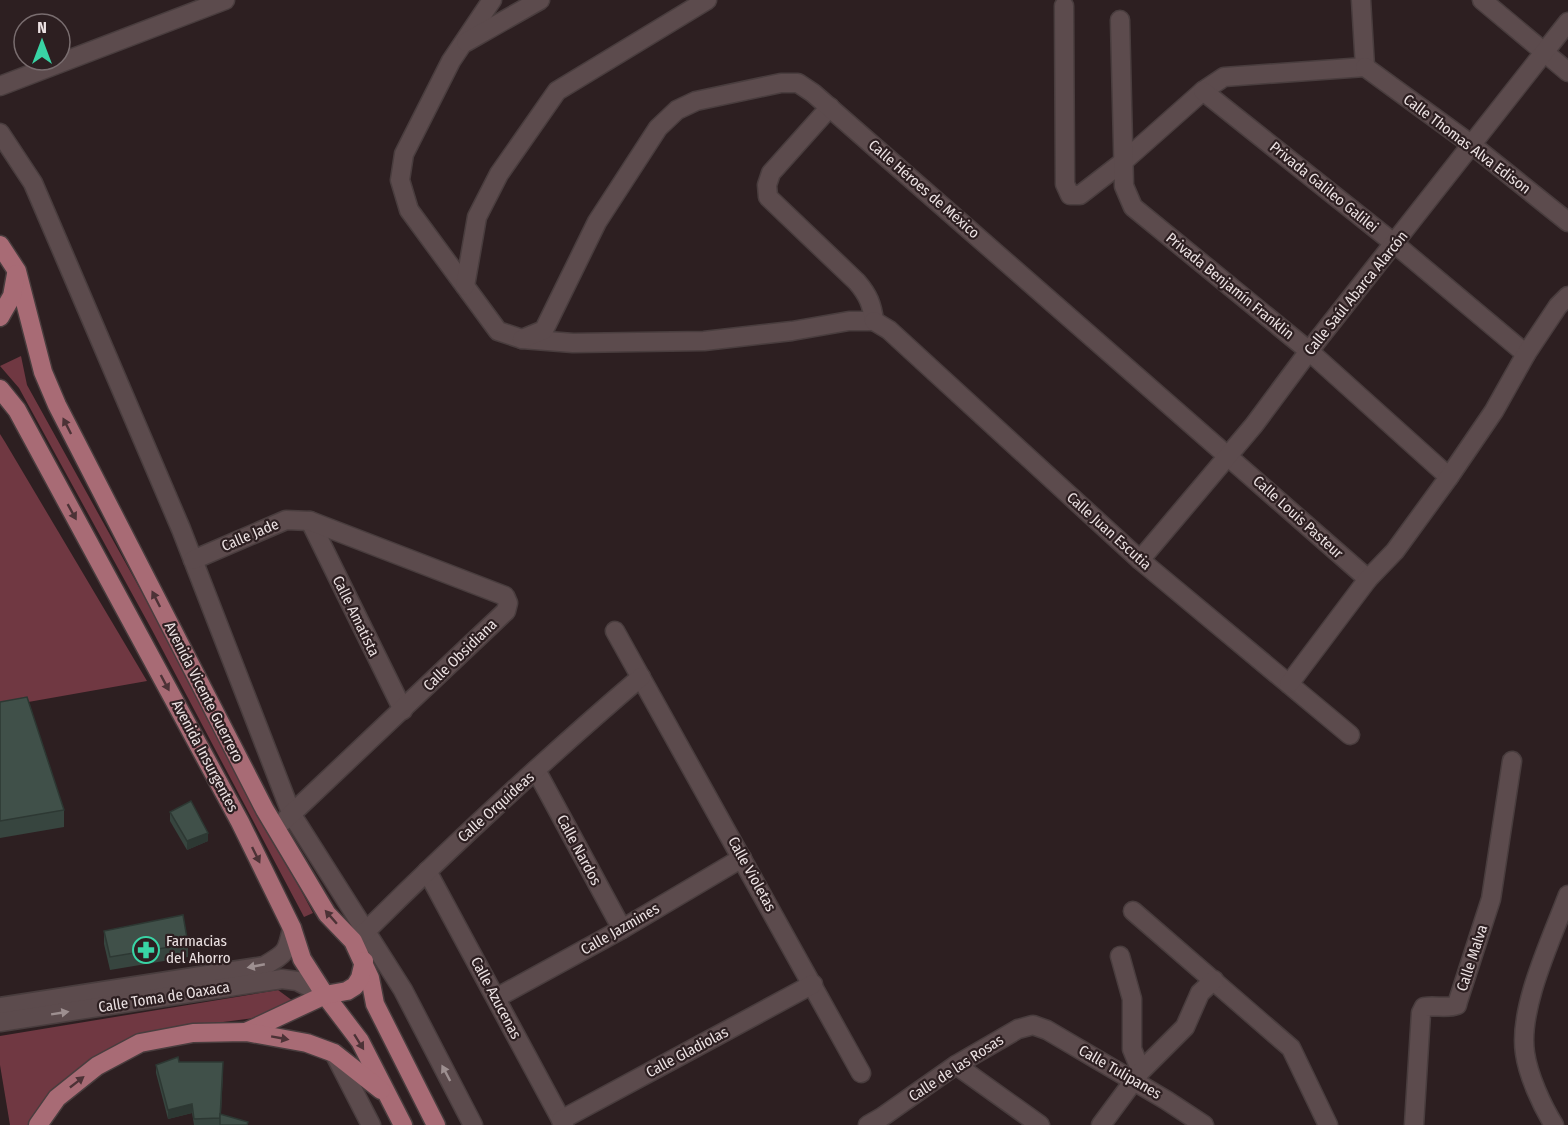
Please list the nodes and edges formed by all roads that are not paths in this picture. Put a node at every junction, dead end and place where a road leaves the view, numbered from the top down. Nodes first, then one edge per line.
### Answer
1 (225, 0) edge
2 (492, 0) edge
3 (540, 0) edge
4 (707, 0) edge
5 (1361, 0) edge
6 (1482, 0) edge
7 (1064, 6) dead end
8 (1120, 20) dead end
9 (1568, 22) edge
10 (463, 44) junction
11 (1544, 52) junction
12 (1365, 67) junction
13 (1568, 72) edge
14 (0, 86) edge
15 (1203, 91) junction
16 (830, 107) junction
17 (0, 133) edge
18 (1472, 146) junction
19 (1124, 161) junction
20 (1568, 222) edge
21 (1395, 244) junction
22 (0, 245) edge
23 (17, 271) junction
24 (465, 286) junction
25 (1568, 296) edge
26 (0, 317) edge
27 (874, 321) junction
28 (522, 339) junction
29 (1309, 351) junction
30 (1526, 354) junction
31 (0, 389) edge
32 (1228, 455) junction
33 (1449, 477) junction
34 (310, 521) junction
35 (193, 560) junction
36 (1140, 560) junction
37 (1368, 579) junction
38 (615, 631) dead end
39 (641, 676) junction
40 (1289, 684) junction
41 (403, 710) junction
42 (1350, 735) dead end
43 (1512, 761) dead end
44 (536, 770) junction
45 (292, 815) junction
46 (275, 828) junction
47 (742, 858) junction
48 (426, 871) junction
49 (1568, 895) edge
50 (1133, 911) dead end
51 (292, 928) junction
52 (621, 929) junction
53 (359, 937) junction
54 (1120, 956) dead end
55 (364, 962) junction
56 (1214, 980) junction
57 (813, 984) junction
58 (325, 994) junction
59 (496, 998) junction
60 (1, 1017) edge
61 (1033, 1025) joint
62 (246, 1032) junction
63 (334, 1053) junction
64 (956, 1065) junction
65 (861, 1073) dead end
66 (1137, 1076) junction
67 (386, 1093) junction
68 (563, 1122) edge
69 (879, 1122) edge
70 (38, 1125) edge
71 (371, 1125) edge
72 (403, 1125) edge
73 (436, 1125) edge
74 (473, 1125) edge
75 (1040, 1125) edge
76 (1101, 1125) edge
77 (1204, 1125) edge
78 (1328, 1125) edge
79 (1414, 1125) edge
80 (1554, 1125) edge

1 - 14 street
2 - 10 street
3 - 10 street
4 - 24 street
5 - 12 street
6 - 11 street
7 - 19 street
8 - 19 street
9 - 11 street, Calle Saúl Abarca Alarcón
10 - 24 street
11 - 13 street
11 - 18 street, Calle Saúl Abarca Alarcón
12 - 15 street
12 - 18 street, Calle Thomas Alva Edison
15 - 19 street
15 - 21 street, Privada Galileo Galilei
16 - 27 street
16 - 28 street, Calle Héroes de México
16 - 32 street, Calle Héroes de México
17 - 35 street
18 - 20 street, Calle Thomas Alva Edison
18 - 21 street, Calle Saúl Abarca Alarcón
19 - 29 street, Privada Benjamín Franklin
21 - 29 street, Calle Saúl Abarca Alarcón
21 - 30 street, Privada Galileo Galilei
22 - 23 main road, Avenida Vicente Guerrero
23 - 26 main road
46 -> 23 main road, Avenida Vicente Guerrero
24 - 28 street
25 - 30 street
27 - 28 street
27 - 36 street, Calle Juan Escutia
29 - 32 street, Calle Saúl Abarca Alarcón
29 - 33 street, Privada Benjamín Franklin
30 - 33 street
31 -> 51 main road, Avenida Insurgentes
32 - 36 street, Calle Saúl Abarca Alarcón
32 - 37 street, Calle Louis Pasteur
33 - 37 street
34 - 35 street, Calle Jade
34 - 41 street, Calle Amatista
34 - 41 street, Calle Obsidiana
35 - 45 street
36 - 40 street, Calle Juan Escutia
37 - 40 street
38 - 39 street, Calle Violetas
39 - 44 street, Calle Orquídeas
39 - 47 street, Calle Violetas
40 - 42 street, Calle Juan Escutia
41 - 45 street, Calle Obsidiana
43 - 79 street, Calle Malva
44 - 48 street, Calle Orquídeas
44 - 52 street, Calle Nardos
45 - 46 street, Calle Obsidiana
45 - 53 street
53 -> 46 main road, Avenida Vicente Guerrero
47 - 52 street, Calle Jazmines
47 - 57 street, Calle Violetas
48 - 53 street, Calle Orquídeas
48 - 59 street, Calle Azucenas
49 - 80 street
50 - 56 street
51 - 58 main road, Avenida Insurgentes
51 -> 60 street, Calle Toma de Oaxaca
52 - 59 street, Calle Jazmines
53 - 55 main road, Avenida Vicente Guerrero
74 -> 53 street
54 - 66 street
55 - 58 main road
55 - 73 main road, Avenida Vicente Guerrero
56 - 66 street
56 - 78 street
57 - 65 street, Calle Violetas
57 - 68 street, Calle Gladiolas
60 -> 58 street, Calle Toma de Oaxaca
58 - 62 main road
58 -> 67 main road, Avenida Insurgentes
59 - 68 street, Calle Azucenas
61 - 64 street, Calle de las Rosas
61 - 66 street, Calle Tulipanes
62 -> 63 main road
70 -> 62 main road
63 - 67 main road
63 - 71 street
64 - 69 street, Calle de las Rosas
64 - 75 street
66 - 76 street
66 - 77 street, Calle Tulipanes
67 - 72 main road, Avenida Insurgentes

